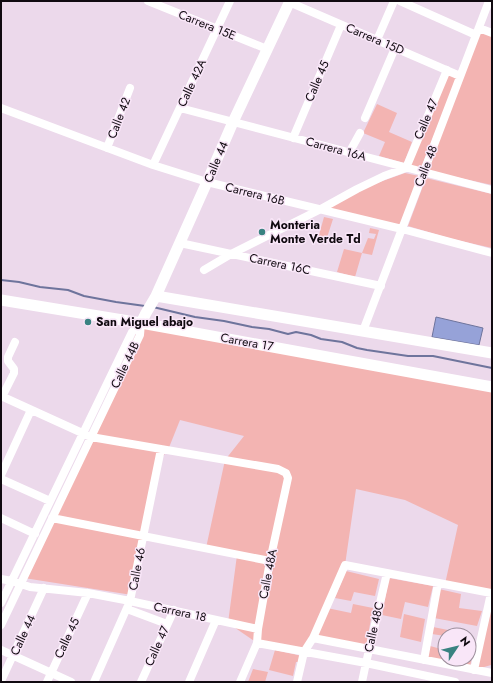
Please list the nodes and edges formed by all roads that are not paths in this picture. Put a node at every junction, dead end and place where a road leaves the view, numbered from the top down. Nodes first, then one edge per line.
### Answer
1 (148, 1) edge
2 (171, 1) edge
3 (230, 1) edge
4 (394, 1) edge
5 (400, 1) edge
6 (489, 1) edge
7 (289, 2) edge
8 (167, 9) junction
9 (341, 25) junction
10 (217, 29) junction
11 (478, 32) junction
12 (492, 33) edge
13 (377, 40) junction
14 (395, 48) junction
15 (267, 50) junction
16 (447, 70) junction
17 (460, 76) junction
18 (130, 88) dead end
19 (1, 108) edge
20 (180, 108) junction
21 (365, 118) dead end
22 (233, 122) junction
23 (360, 132) dead end
24 (293, 138) junction
25 (107, 148) junction
26 (349, 153) junction
27 (153, 165) junction
28 (406, 168) junction
29 (424, 173) junction
30 (207, 182) junction
31 (492, 190) edge
32 (319, 210) junction
33 (402, 229) junction
34 (180, 243) junction
35 (252, 244) junction
36 (492, 253) edge
37 (231, 254) junction
38 (249, 258) junction
39 (204, 270) dead end
40 (381, 286) junction
41 (155, 297) junction
42 (1, 300) edge
43 (144, 318) junction
44 (363, 331) junction
45 (15, 342) dead end
46 (129, 347) junction
47 (492, 353) edge
48 (492, 387) edge
49 (2, 396) edge
50 (31, 410) junction
51 (83, 433) junction
52 (91, 437) junction
53 (161, 449) junction
54 (1, 475) edge
55 (1, 479) edge
56 (50, 501) junction
57 (1, 518) edge
58 (52, 518) junction
59 (35, 534) junction
60 (143, 536) junction
61 (270, 561) junction
62 (387, 573) junction
63 (1, 579) edge
64 (12, 581) junction
65 (21, 583) junction
66 (438, 583) junction
67 (30, 587) junction
68 (44, 588) junction
69 (4, 592) edge
70 (88, 593) junction
71 (16, 594) junction
72 (1, 603) edge
73 (129, 605) junction
74 (174, 610) junction
75 (216, 620) junction
76 (167, 624) junction
77 (1, 625) edge
78 (258, 629) junction
79 (313, 638) junction
80 (257, 643) junction
81 (369, 649) junction
82 (1, 650) edge
83 (304, 652) junction
84 (13, 655) junction
85 (424, 660) junction
86 (366, 663) junction
87 (474, 670) junction
88 (51, 672) junction
89 (492, 673) edge
90 (420, 678) edge
91 (1, 681) edge
92 (47, 682) edge
93 (72, 682) edge
94 (94, 682) edge
95 (141, 682) edge
96 (189, 682) edge
97 (240, 682) edge
98 (297, 682) edge
99 (362, 682) edge
100 (455, 682) edge

1 - 8 street, Carrera 15E
2 - 8 street
3 - 10 street, Calle 42A
4 - 13 street
5 - 11 street
6 - 11 street, Calle 48
7 - 9 street, Carrera 15D
7 - 15 street, Calle 44
8 - 10 street, Carrera 15E
9 - 13 street, Carrera 15D
9 - 24 street, Calle 45
10 - 15 street, Carrera 15E
10 - 20 street, Calle 42A
11 - 12 street
11 - 17 street, Calle 48
13 - 14 street, Carrera 15D
14 - 16 street, Carrera 15D
14 - 21 street
15 - 22 street, Calle 44
16 - 17 street, Carrera 15D
16 - 28 street, Calle 47
17 - 29 street, Calle 48
18 - 25 street, Calle 42
19 - 25 street, Carrera 16B
20 - 22 street, Carrera 16A
20 - 27 street, Calle 42A
22 - 24 street, Carrera 16A
22 - 30 street, Calle 44
23 - 26 street
24 - 26 street, Carrera 16A
25 - 27 street, Carrera 16B
26 - 28 street, Carrera 16A
27 - 30 street, Carrera 16B
28 - 29 street, Carrera 16A
28 - 32 street
29 - 31 street, Carrera 16A
29 - 33 street, Calle 48
30 - 32 street, Carrera 16B
30 - 34 street, Calle 44
32 - 33 street, Carrera 16B
32 - 35 street
33 - 36 street, Carrera 16B
33 - 40 street, Calle 48
34 - 37 street, Carrera 16C
34 - 41 street, Calle 44
35 - 37 street
35 - 38 street
37 - 38 street, Carrera 16C
37 - 39 street
38 - 40 street, Carrera 16C
40 - 44 street, Calle 48
41 - 43 street, Calle 44
41 - 44 street
42 - 43 street, Carrera 17
43 - 46 street, Calle 44B
43 - 48 street, Carrera 17
44 - 47 street
45 - 49 street
46 - 51 street, Calle 44B
46 - 52 street, Calle 44B
49 - 50 street
50 - 51 street
50 - 54 street
51 - 52 street
51 - 56 street, Calle 44B
52 - 53 street
52 - 58 street, Calle 44B
53 - 60 street, Calle 46
53 - 61 street, Calle 48A
55 - 56 street
56 - 59 street, Calle 44B
57 - 59 street
58 - 60 street
58 - 65 street, Calle 44B
59 - 64 street, Calle 44B
60 - 61 street
60 - 73 street, Calle 46
61 - 78 street, Calle 48A
62 - 66 street
62 - 79 street
62 - 81 street, Calle 48C
63 - 64 street, Carrera 18
64 - 65 street, Carrera 18
64 - 69 street, Calle 44B
65 - 67 street, Carrera 18
65 - 71 street, Calle 44B
66 - 85 street
66 - 87 street
67 - 68 street, Carrera 18
67 - 71 street
68 - 70 street, Carrera 18
68 - 84 street, Calle 44
69 - 71 street
69 - 72 street, Calle 44B
70 - 73 street, Carrera 18
70 - 88 street, Calle 45
71 - 77 street, Calle 44B
73 - 74 street, Carrera 18
73 - 76 street
73 - 94 street, Calle 46
74 - 75 street, Carrera 18
74 - 76 street, Calle 47
75 - 78 street, Carrera 18
75 - 96 street
76 - 95 street, Calle 47
78 - 80 street, Calle 48A
79 - 81 street
79 - 83 street
80 - 83 street
80 - 97 street, Calle 48A
81 - 85 street
81 - 86 street, Calle 48C
82 - 84 street
83 - 86 street
83 - 98 street
84 - 88 street
84 - 91 street, Calle 44
85 - 87 street
86 - 90 street
86 - 99 street, Calle 48C
87 - 89 street
88 - 92 street, Calle 45
88 - 93 street
90 - 100 street

